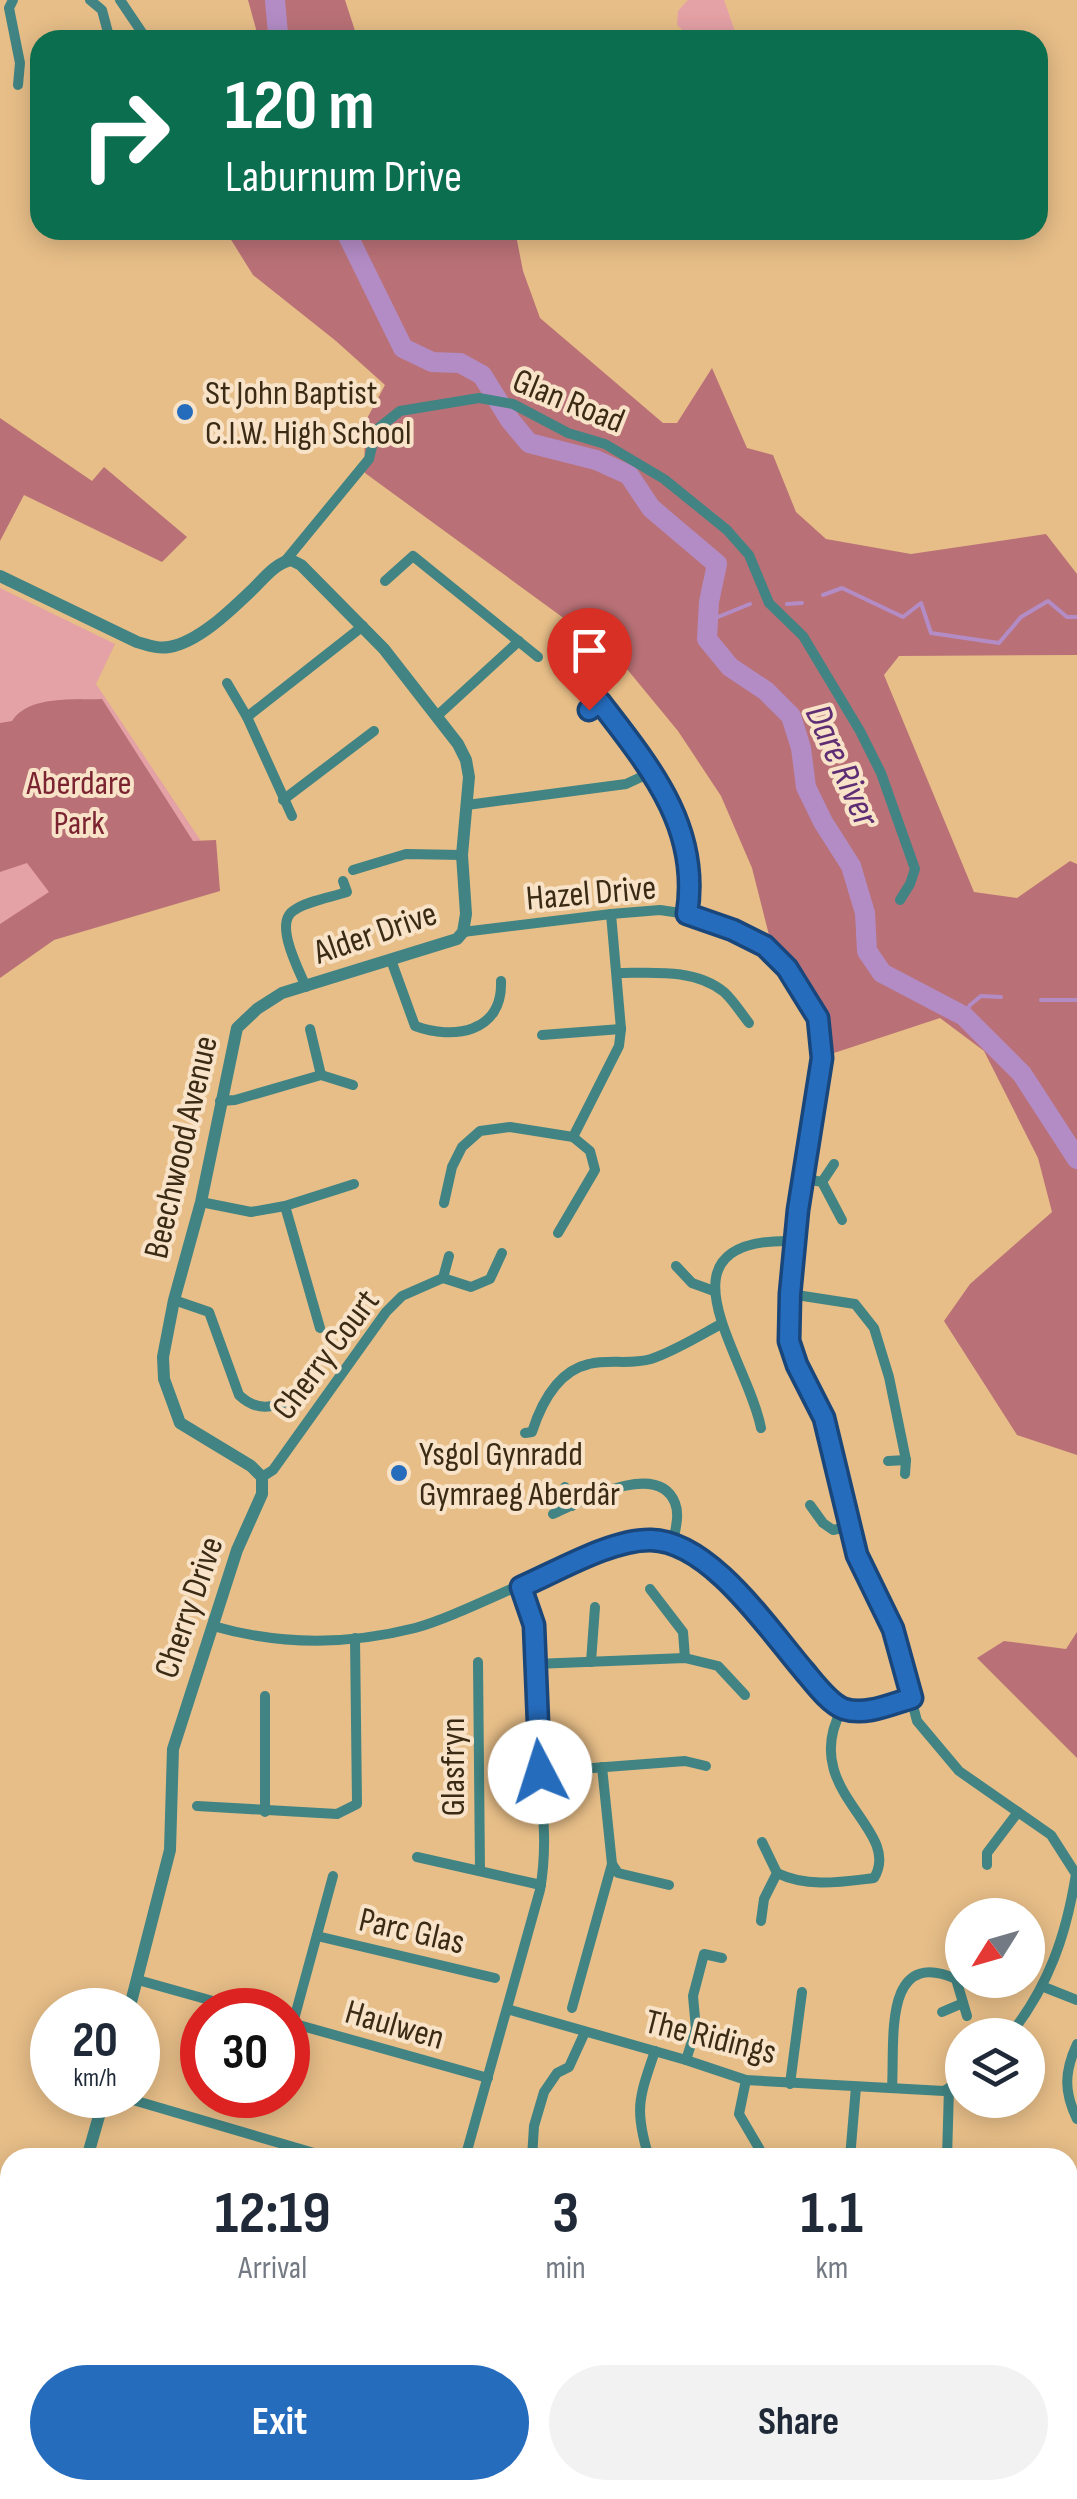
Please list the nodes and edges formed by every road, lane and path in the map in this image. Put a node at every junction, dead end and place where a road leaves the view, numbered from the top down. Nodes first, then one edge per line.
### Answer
1 (13, 0) edge
2 (90, 0) edge
3 (121, 0) edge
4 (107, 30) edge
5 (140, 30) edge
6 (18, 85) dead end
7 (286, 560) junction
8 (0, 576) edge
9 (385, 581) dead end
10 (362, 626) junction
11 (519, 642) junction
12 (538, 657) dead end
13 (228, 683) dead end
14 (589, 710) dead end
15 (438, 716) junction
16 (247, 717) junction
17 (374, 731) dead end
18 (652, 772) junction
19 (283, 800) junction
20 (467, 805) junction
21 (292, 816) dead end
22 (462, 854) junction
23 (353, 870) dead end
24 (343, 882) dead end
25 (900, 900) dead end
26 (611, 914) junction
27 (687, 914) junction
28 (463, 932) junction
29 (391, 960) junction
30 (616, 973) junction
31 (500, 982) dead end
32 (306, 987) junction
33 (749, 1022) dead end
34 (310, 1029) dead end
35 (622, 1030) junction
36 (542, 1035) dead end
37 (321, 1075) junction
38 (352, 1085) dead end
39 (220, 1101) junction
40 (573, 1136) junction
41 (834, 1164) dead end
42 (801, 1178) junction
43 (822, 1182) junction
44 (354, 1184) dead end
45 (201, 1202) junction
46 (444, 1203) dead end
47 (285, 1206) junction
48 (842, 1220) dead end
49 (558, 1233) dead end
50 (794, 1240) junction
51 (502, 1253) dead end
52 (449, 1256) dead end
53 (676, 1266) dead end
54 (443, 1278) junction
55 (714, 1291) junction
56 (790, 1294) junction
57 (174, 1300) junction
58 (327, 1308) dead end
59 (315, 1312) junction
60 (721, 1324) junction
61 (320, 1328) dead end
62 (288, 1405) dead end
63 (761, 1428) dead end
64 (524, 1432) dead end
65 (906, 1460) junction
66 (888, 1461) dead end
67 (905, 1474) dead end
68 (262, 1477) junction
69 (565, 1488) dead end
70 (810, 1505) dead end
71 (572, 1506) junction
72 (553, 1514) dead end
73 (851, 1526) junction
74 (673, 1543) junction
75 (521, 1587) junction
76 (650, 1589) dead end
77 (594, 1606) dead end
78 (213, 1626) junction
79 (355, 1638) junction
80 (685, 1658) junction
81 (478, 1662) dead end
82 (592, 1662) junction
83 (535, 1664) junction
84 (745, 1694) dead end
85 (265, 1696) dead end
86 (912, 1698) junction
87 (842, 1708) junction
88 (685, 1761) junction
89 (706, 1766) dead end
90 (602, 1767) junction
91 (540, 1772) junction
92 (685, 1774) dead end
93 (197, 1806) dead end
94 (265, 1812) junction
95 (1018, 1812) junction
96 (762, 1842) dead end
97 (418, 1857) dead end
98 (612, 1864) junction
99 (987, 1865) dead end
100 (480, 1871) junction
101 (777, 1873) junction
102 (1076, 1874) edge
103 (333, 1876) dead end
104 (540, 1885) junction
105 (669, 1885) dead end
106 (762, 1921) dead end
107 (317, 1936) junction
108 (722, 1958) dead end
109 (945, 1974) edge
110 (495, 1978) dead end
111 (138, 1980) junction
112 (1045, 1984) edge
113 (1045, 1987) edge
114 (136, 1988) edge
115 (301, 1988) edge
116 (180, 1992) edge
117 (802, 1992) dead end
118 (962, 1998) edge
119 (1077, 2000) edge
120 (963, 2003) junction
121 (572, 2008) dead end
122 (507, 2010) junction
123 (942, 2012) dead end
124 (967, 2016) dead end
125 (310, 2029) edge
126 (585, 2032) junction
127 (1077, 2044) edge
128 (655, 2051) junction
129 (686, 2060) junction
130 (488, 2078) junction
131 (746, 2080) junction
132 (790, 2084) junction
133 (856, 2087) junction
134 (892, 2088) junction
135 (945, 2090) edge
136 (160, 2108) edge
137 (98, 2118) edge
138 (948, 2118) edge
139 (1077, 2120) edge
140 (90, 2148) edge
141 (298, 2148) edge
142 (468, 2148) edge
143 (533, 2148) edge
144 (646, 2148) edge
145 (759, 2148) edge
146 (851, 2148) edge
147 (947, 2148) edge

1 - 6 street
2 - 4 street
3 - 5 street
7 - 8 street, Glan Road
7 - 10 street
7 - 25 street, Glan Road
9 - 11 street
10 - 15 street
10 - 16 street
11 - 12 street
11 - 15 street
13 - 16 street
14 - 18 street
15 - 20 street
16 - 19 street
17 - 19 street
18 - 20 street
18 - 27 street
19 - 21 street
20 - 22 street
22 - 23 street
22 - 28 street
24 - 32 street
26 - 27 street, Hazel Drive
26 - 28 street, Hazel Drive
26 - 30 street
27 - 42 street, Hazel Drive
28 - 29 street, Alder Drive
29 - 31 street
29 - 32 street, Alder Drive
30 - 33 street
30 - 35 street
32 - 39 street, Beechwood Avenue
34 - 37 street
35 - 36 street
35 - 40 street
37 - 38 street
37 - 39 street
39 - 45 street, Beechwood Avenue
40 - 46 street
40 - 49 street
41 - 43 street
42 - 43 street
42 - 50 street
43 - 48 street
44 - 47 street
45 - 47 street
45 - 57 street, Beechwood Avenue
47 - 59 street
50 - 55 street
50 - 56 street
51 - 54 street, Cherry Court
52 - 54 street
53 - 55 street
54 - 68 street, Cherry Court
55 - 60 street
56 - 65 street
56 - 73 street
57 - 62 street
57 - 68 street
58 - 59 street
59 - 61 street
60 - 63 street
60 - 64 street
65 - 66 street
65 - 67 street
68 - 78 street, Cherry Drive
69 - 71 street
70 - 73 street
71 - 72 street
71 - 74 street
73 - 86 street
74 - 75 street
74 - 87 street
75 - 79 street
75 - 83 street
76 - 80 street
77 - 82 street
78 - 79 street
78 - 111 street, Cherry Drive
79 - 94 street
80 - 82 street
80 - 84 street
81 - 100 street, Glasfryn
82 - 83 street
83 - 91 street
85 - 94 street
86 - 87 street
86 - 95 street
87 - 101 street
88 - 89 street
88 - 90 street
88 - 92 street
90 - 91 street
90 - 98 street
91 - 104 street
93 - 94 street
95 - 99 street
95 - 102 street
96 - 101 street
97 - 100 street
98 - 105 street
98 - 121 street
100 - 104 street
101 - 106 street
102 - 112 street
103 - 107 street, Parc Glas
104 - 122 street
107 - 110 street, Parc Glas
107 - 115 street, Parc Glas
108 - 129 street
109 - 134 street
111 - 114 street, Cherry Drive
111 - 116 street
113 - 119 street
117 - 132 street
118 - 120 street
120 - 123 street
120 - 124 street
122 - 126 street, The Ridings
122 - 130 street
125 - 130 street, Haulwen
126 - 128 street, The Ridings
126 - 143 street
127 - 139 street
128 - 129 street, The Ridings
128 - 144 street
129 - 131 street, The Ridings
130 - 142 street
131 - 132 street, The Ridings
131 - 145 street
132 - 133 street, The Ridings
133 - 134 street, The Ridings
133 - 146 street
134 - 135 street, The Ridings
136 - 141 street
137 - 140 street
138 - 147 street

